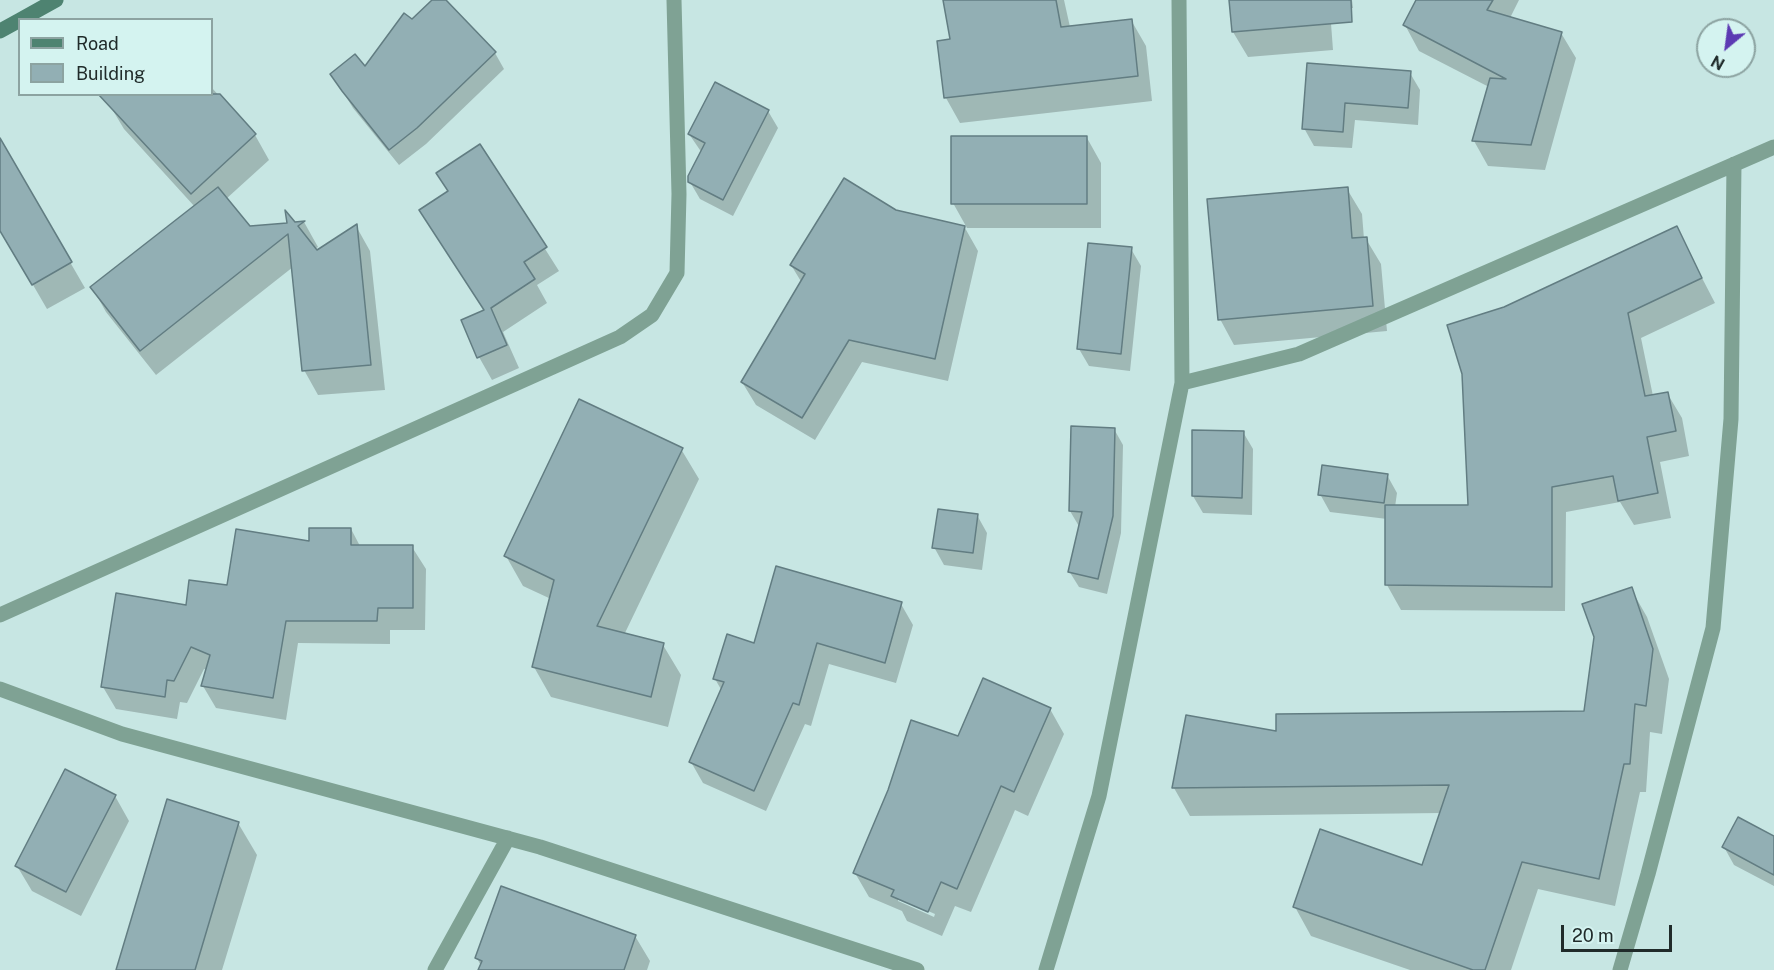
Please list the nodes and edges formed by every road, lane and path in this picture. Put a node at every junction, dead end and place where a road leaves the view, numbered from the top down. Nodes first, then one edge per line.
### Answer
1 (56, 0) edge
2 (674, 0) edge
3 (1179, 0) edge
4 (24, 18) edge
5 (18, 21) edge
6 (0, 31) edge
7 (1774, 147) edge
8 (1734, 164) junction
9 (1182, 383) junction
10 (0, 615) edge
11 (0, 689) edge
12 (508, 838) junction
13 (435, 970) edge
14 (916, 970) edge
15 (1046, 970) edge
16 (1620, 970) edge

1 - 4 street
2 - 10 street
3 - 9 street
5 - 6 street
7 - 8 street
8 - 9 street
8 - 16 street
9 - 15 street
11 - 12 street
12 - 13 street
12 - 14 street

